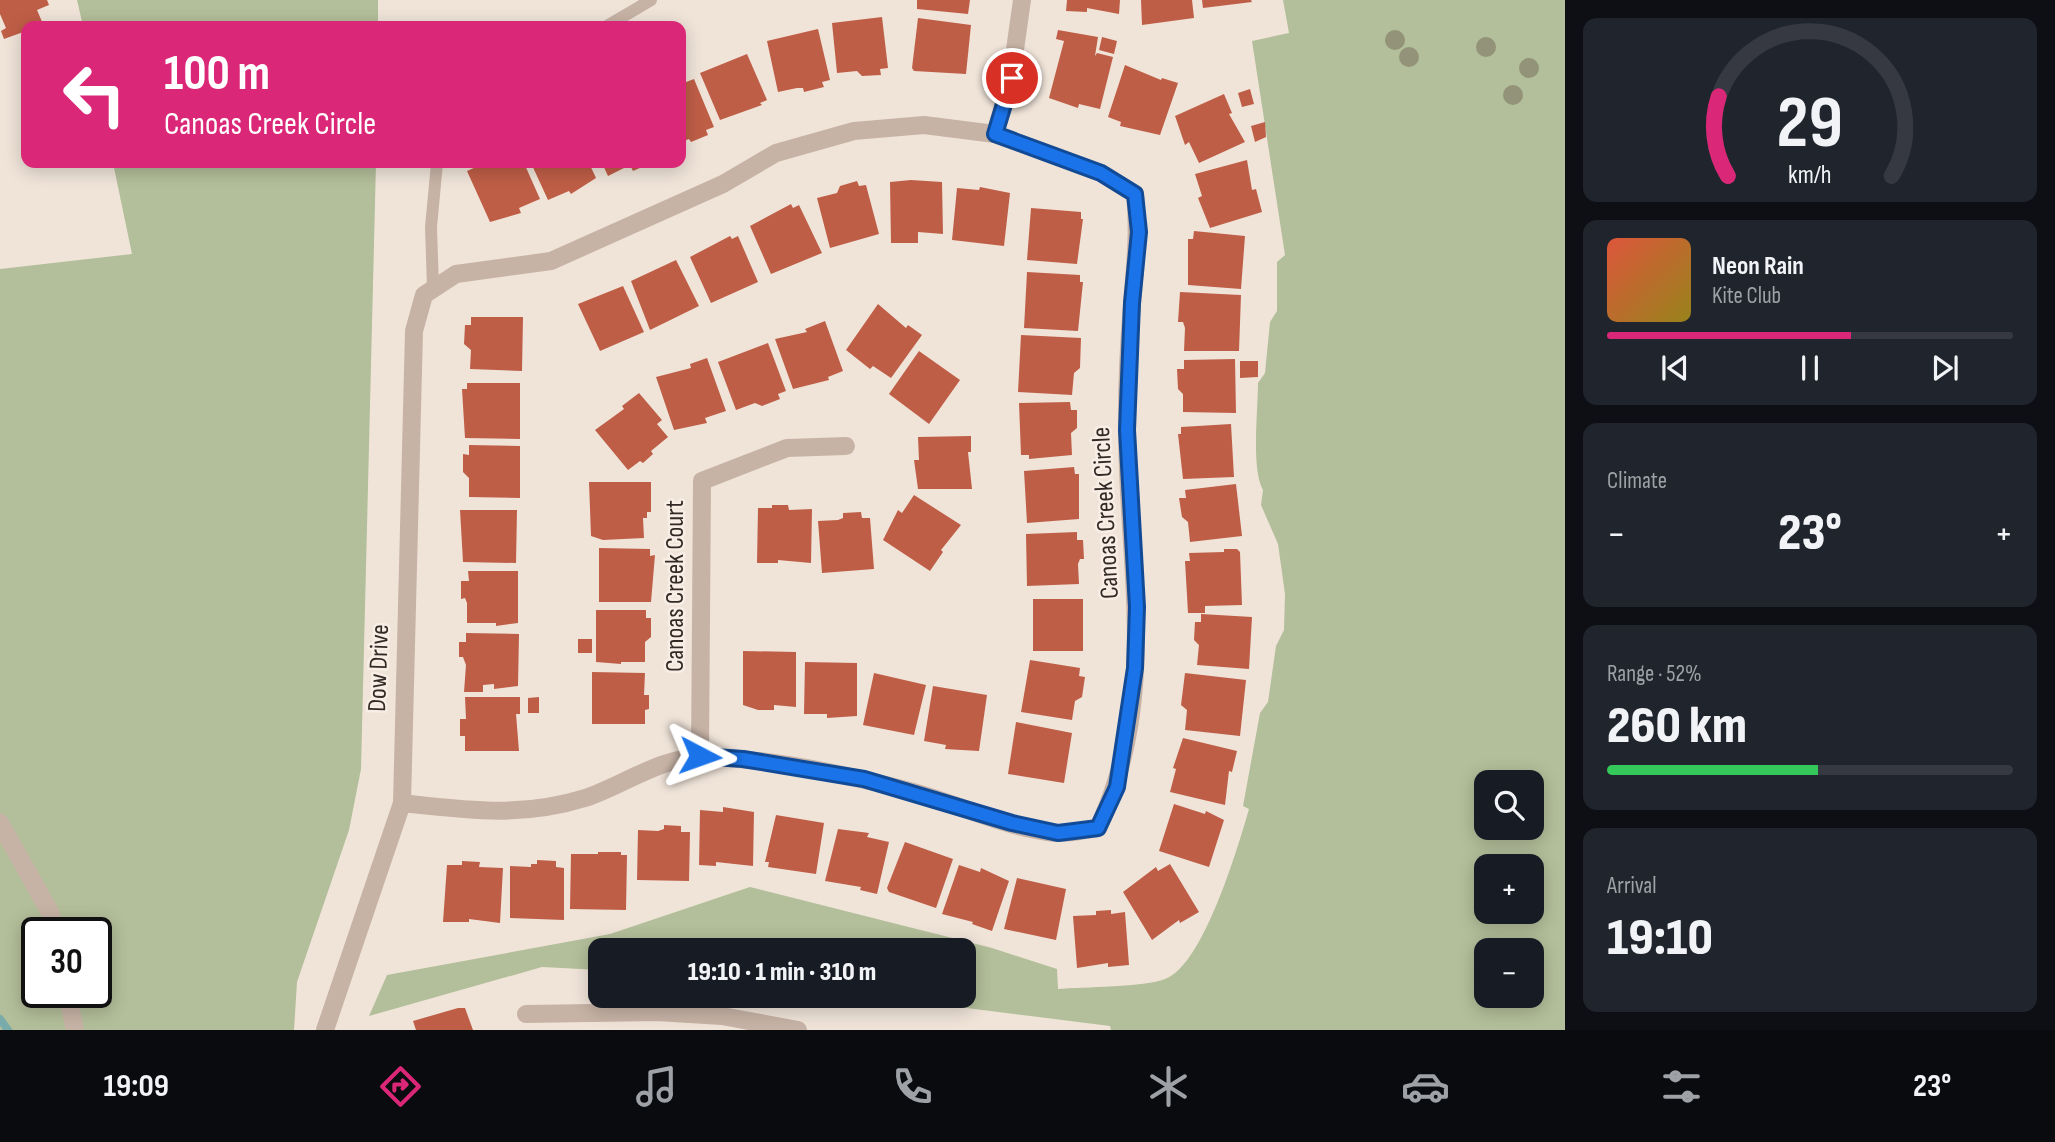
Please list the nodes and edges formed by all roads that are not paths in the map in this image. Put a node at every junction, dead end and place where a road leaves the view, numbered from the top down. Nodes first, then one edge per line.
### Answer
1 (651, 0) edge
2 (1022, 0) edge
3 (615, 21) edge
4 (995, 134) junction
5 (437, 168) edge
6 (429, 291) junction
7 (846, 446) dead end
8 (700, 756) junction
9 (402, 803) junction
10 (0, 823) edge
11 (52, 917) edge
12 (70, 1008) edge
13 (526, 1014) dead end
14 (75, 1030) edge
15 (326, 1030) edge
16 (798, 1030) edge

1 - 3 lane
2 - 4 street
4 - 6 street, Canoas Creek Circle
4 - 8 street, Canoas Creek Circle
5 - 6 lane
6 - 9 street, Dow Drive
7 - 8 street, Canoas Creek Court
8 - 9 street, Canoas Creek Circle
9 - 15 street, Dow Drive
10 - 11 street
12 - 14 street
13 - 16 street

